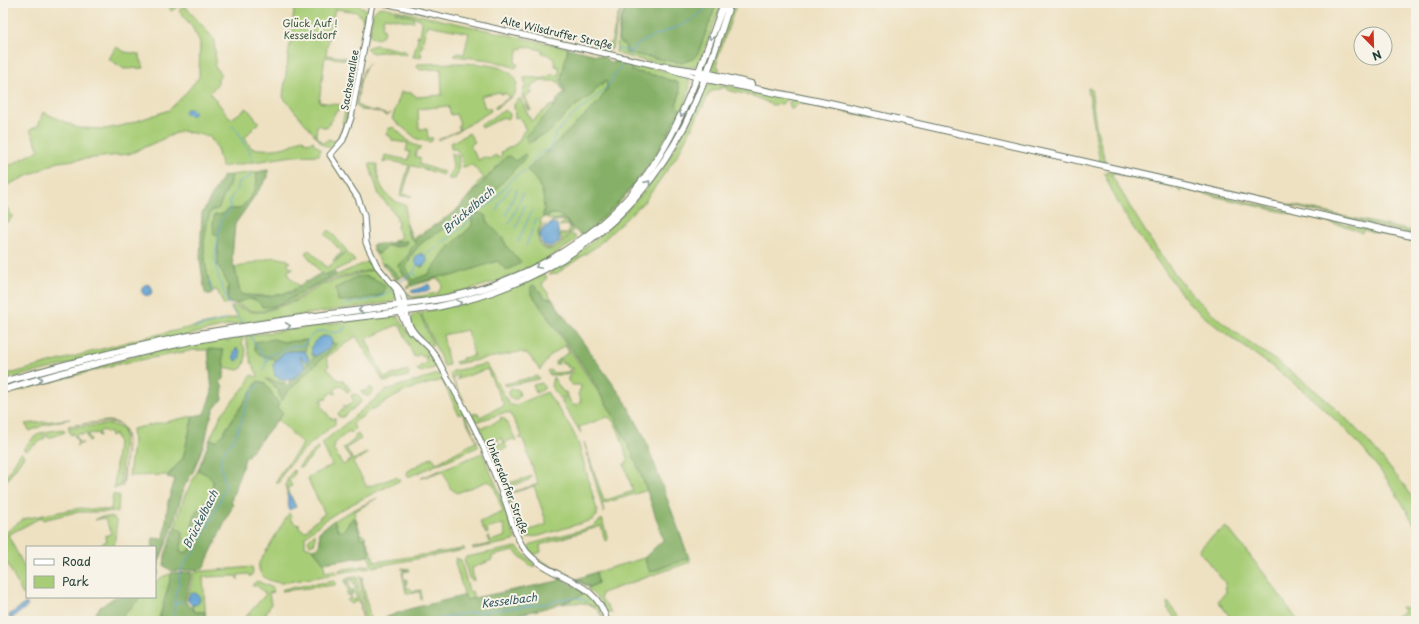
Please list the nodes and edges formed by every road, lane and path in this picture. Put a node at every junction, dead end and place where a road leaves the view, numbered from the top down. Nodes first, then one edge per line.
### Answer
1 (372, 3) edge
2 (384, 3) edge
3 (724, 3) edge
4 (730, 3) edge
5 (697, 74) junction
6 (705, 76) junction
7 (330, 155) joint
8 (1416, 237) edge
9 (403, 304) junction
10 (407, 311) junction
11 (400, 312) junction
12 (248, 329) junction
13 (237, 330) junction
14 (420, 340) junction
15 (3, 382) edge
16 (3, 390) edge
17 (607, 621) edge

1 - 7 street, Sachsenallee
2 - 5 street, Alte Wilsdruffer Straße
3 -> 5 main road
4 - 6 main road
5 - 6 main road, Alte Wilsdruffer Straße
5 -> 9 main road
6 - 8 main road, Alte Wilsdruffer Straße
10 -> 6 main road
7 - 9 street, Unkersdorfer Straße
9 - 10 street, Unkersdorfer Straße
9 - 11 street, Unkersdorfer Straße
9 -> 12 main road
10 - 11 main road
10 - 14 street, Unkersdorfer Straße
12 -> 11 main road
11 - 14 street, Unkersdorfer Straße
12 - 13 main road
13 - 15 main road
16 -> 13 main road
14 - 17 street, Unkersdorfer Straße

